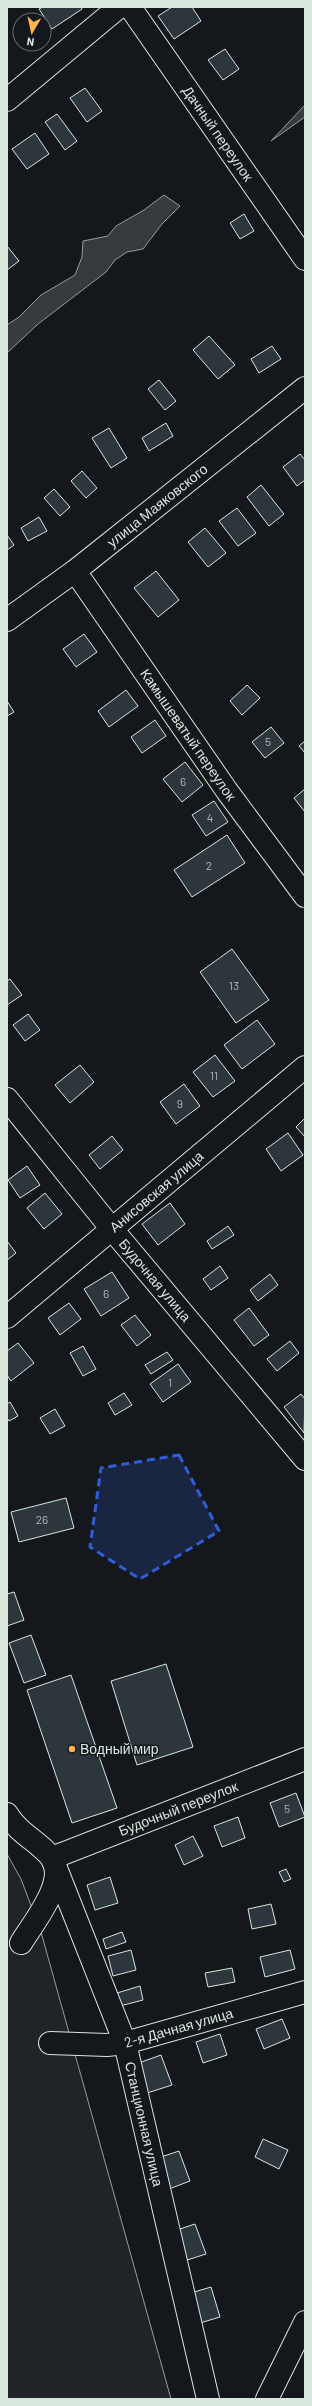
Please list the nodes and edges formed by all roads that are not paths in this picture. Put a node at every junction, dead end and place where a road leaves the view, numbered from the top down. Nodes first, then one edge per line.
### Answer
1 (119, 7) edge
2 (130, 7) edge
3 (7, 100) edge
4 (305, 259) edge
5 (305, 388) edge
6 (75, 571) junction
7 (7, 620) edge
8 (305, 896) edge
9 (305, 1067) edge
10 (7, 1099) edge
11 (111, 1228) junction
12 (7, 1317) edge
13 (305, 1459) edge
14 (305, 1759) edge
15 (7, 1814) edge
16 (52, 1858) junction
17 (21, 1943) dead end
18 (305, 1992) edge
19 (50, 2043) dead end
20 (125, 2043) junction
21 (305, 2322) edge
22 (208, 2399) edge
23 (267, 2399) edge

1 - 3 street
2 - 4 street, Дачный переулок
5 - 6 street, улица Маяковского
6 - 7 street, улица Маяковского
6 - 8 street, Камышеватый переулок
9 - 11 street, Анисовская улица
10 - 11 street, Будочная улица
11 - 12 street, Анисовская улица
11 - 13 street, Будочная улица
14 - 16 street, Будочный переулок
15 - 16 street, Станционная улица
16 - 17 street
16 - 20 street, Станционная улица
18 - 20 street, 2-я Дачная улица
19 - 20 street, 2-я Дачная улица
20 - 22 street, Станционная улица
21 - 23 street

